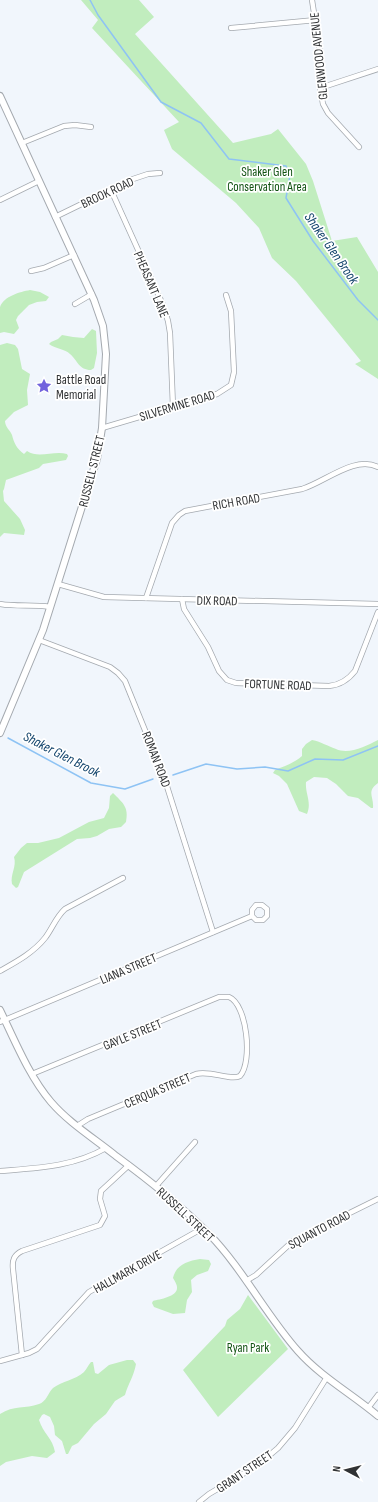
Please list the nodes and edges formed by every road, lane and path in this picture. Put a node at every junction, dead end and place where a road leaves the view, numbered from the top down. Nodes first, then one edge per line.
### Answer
1 (312, 0) edge
2 (316, 20) junction
3 (231, 28) dead end
4 (378, 69) edge
5 (320, 88) junction
6 (0, 96) edge
7 (91, 127) dead end
8 (22, 144) junction
9 (359, 147) dead end
10 (160, 173) dead end
11 (39, 181) junction
12 (111, 190) junction
13 (0, 200) edge
14 (55, 217) junction
15 (74, 255) junction
16 (31, 271) dead end
17 (92, 294) junction
18 (226, 295) dead end
19 (75, 304) dead end
20 (173, 407) junction
21 (102, 428) junction
22 (378, 467) edge
23 (58, 584) junction
24 (146, 598) junction
25 (182, 599) junction
26 (0, 604) edge
27 (378, 604) edge
28 (50, 607) junction
29 (378, 612) edge
30 (39, 640) junction
31 (2, 724) edge
32 (0, 733) edge
33 (123, 878) dead end
34 (252, 916) dead end
35 (213, 932) junction
36 (0, 971) edge
37 (0, 1010) edge
38 (2, 1020) edge
39 (32, 1074) junction
40 (240, 1076) joint
41 (77, 1126) junction
42 (195, 1142) dead end
43 (106, 1148) junction
44 (129, 1165) junction
45 (0, 1171) edge
46 (156, 1186) junction
47 (378, 1199) edge
48 (203, 1228) junction
49 (246, 1281) junction
50 (22, 1354) junction
51 (0, 1361) edge
52 (328, 1377) junction
53 (378, 1395) edge
54 (368, 1408) junction
55 (378, 1416) edge
56 (199, 1502) edge

1 - 2 street, GLENWOOD AVENUE
2 - 3 street
2 - 5 street, GLENWOOD AVENUE
4 - 5 street
5 - 9 street, GLENWOOD AVENUE
6 - 8 street, RUSSELL STREET
7 - 8 street
8 - 11 street, RUSSELL STREET
10 - 12 street, BROOK ROAD
11 - 13 street
11 - 14 street, RUSSELL STREET
12 - 14 street, BROOK ROAD
12 - 20 street, PHEASANT LANE
14 - 15 street, RUSSELL STREET
15 - 16 street
15 - 17 street, RUSSELL STREET
17 - 19 street
17 - 21 street, RUSSELL STREET
18 - 20 street, SILVERMINE ROAD
20 - 21 street, SILVERMINE ROAD
21 - 23 street, RUSSELL STREET
22 - 24 street, RICH ROAD
23 - 24 street, DIX ROAD
23 - 28 street, RUSSELL STREET
24 - 25 street, DIX ROAD
25 - 27 street, DIX ROAD
25 - 29 street, FORTUNE ROAD
26 - 28 street
28 - 30 street, RUSSELL STREET
30 - 31 street, RUSSELL STREET
30 - 35 street, ROMAN ROAD
31 - 32 street, RUSSELL STREET
33 - 36 street
34 - 35 street, LIANA STREET
35 - 38 street, LIANA STREET
37 - 38 street, RUSSELL STREET
38 - 39 street, RUSSELL STREET
39 - 40 street, GAYLE STREET
39 - 41 street, RUSSELL STREET
40 - 41 street, CERQUA STREET
41 - 43 street, RUSSELL STREET
42 - 46 street
43 - 44 street, RUSSELL STREET
43 - 45 street
44 - 46 street, RUSSELL STREET
44 - 50 street
46 - 48 street, RUSSELL STREET
47 - 49 street, SQUANTO ROAD
48 - 49 street, RUSSELL STREET
48 - 50 street, HALLMARK DRIVE
49 - 52 street, RUSSELL STREET
50 - 51 street, HALLMARK DRIVE
52 - 54 street, RUSSELL STREET
52 - 56 street, GRANT STREET
53 - 54 street
54 - 55 street, RUSSELL STREET

